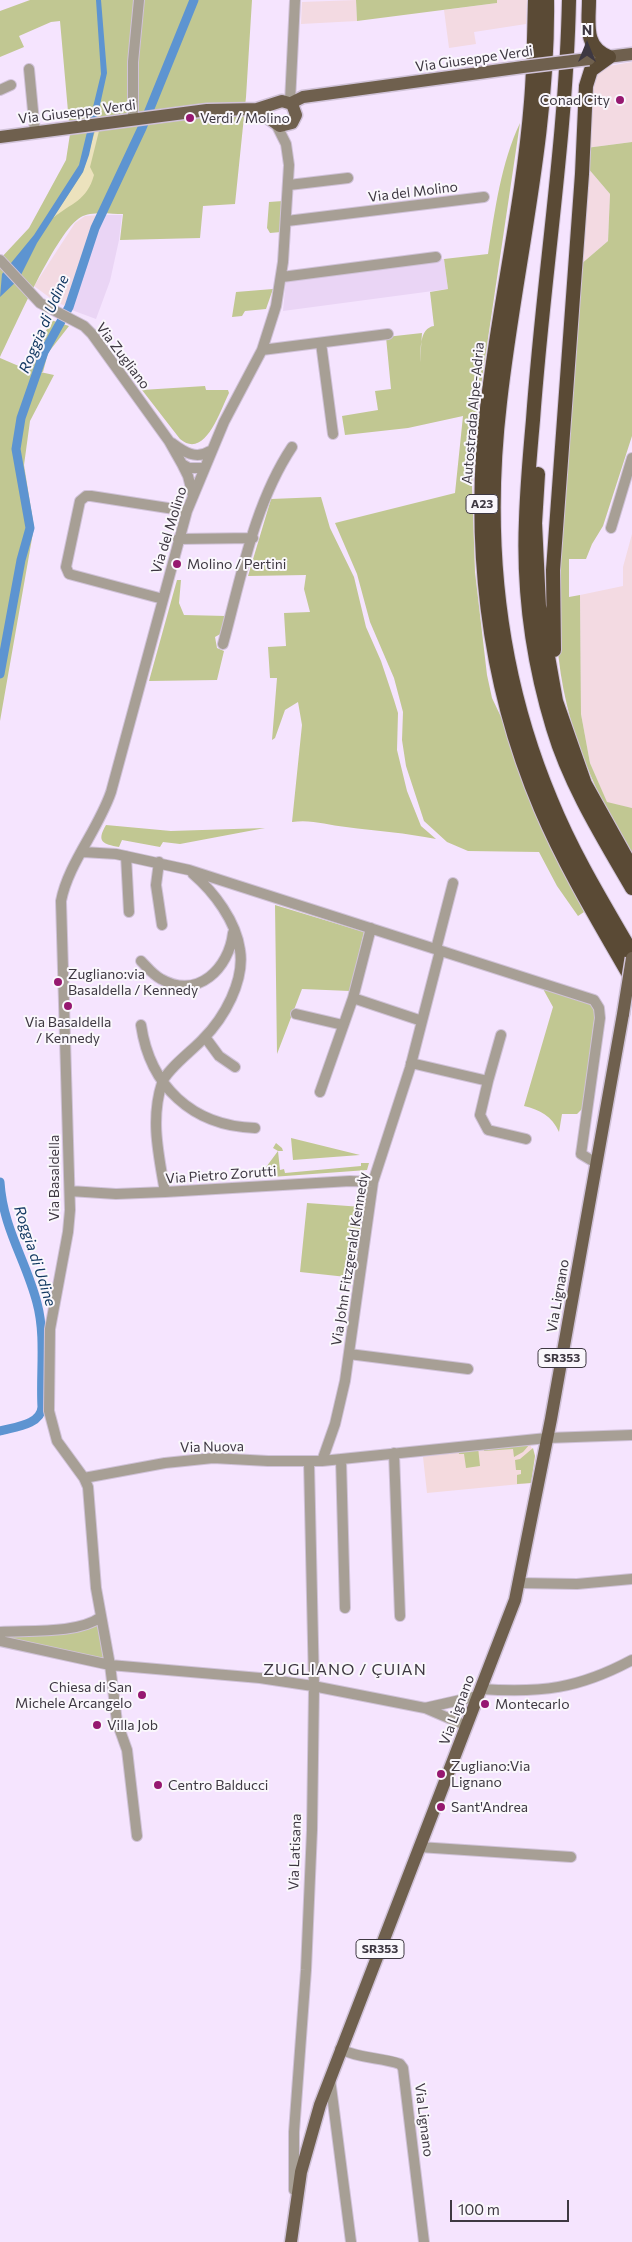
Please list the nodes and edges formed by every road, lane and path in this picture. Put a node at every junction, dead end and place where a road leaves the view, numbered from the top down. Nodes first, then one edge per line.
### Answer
1 (139, 0) edge
2 (296, 0) edge
3 (535, 0) edge
4 (548, 0) edge
5 (569, 0) edge
6 (578, 0) edge
7 (589, 0) edge
8 (572, 49) junction
9 (632, 54) edge
10 (609, 57) junction
11 (29, 69) dead end
12 (291, 76) junction
13 (11, 85) dead end
14 (0, 90) edge
15 (320, 95) junction
16 (303, 97) junction
17 (287, 108) junction
18 (248, 110) junction
19 (138, 119) junction
20 (274, 122) junction
21 (35, 132) junction
22 (0, 137) edge
23 (286, 144) junction
24 (348, 178) dead end
25 (289, 185) junction
26 (484, 197) dead end
27 (286, 221) junction
28 (436, 257) dead end
29 (0, 260) edge
30 (282, 277) junction
31 (388, 334) dead end
32 (321, 343) junction
33 (262, 350) junction
34 (333, 434) dead end
35 (169, 441) junction
36 (292, 447) dead end
37 (210, 451) junction
38 (632, 458) edge
39 (182, 464) junction
40 (204, 468) junction
41 (193, 496) junction
42 (187, 511) junction
43 (611, 528) dead end
44 (253, 538) junction
45 (178, 540) junction
46 (163, 599) junction
47 (222, 644) dead end
48 (566, 732) junction
49 (83, 852) junction
50 (126, 856) junction
51 (159, 862) junction
52 (632, 868) edge
53 (188, 870) junction
54 (453, 883) dead end
55 (632, 888) edge
56 (129, 912) dead end
57 (162, 925) dead end
58 (371, 928) junction
59 (234, 932) junction
60 (438, 950) junction
61 (632, 953) edge
62 (632, 958) edge
63 (141, 961) dead end
64 (632, 980) edge
65 (353, 998) junction
66 (296, 1014) dead end
67 (422, 1021) junction
68 (141, 1026) dead end
69 (343, 1026) junction
70 (501, 1035) dead end
71 (205, 1037) junction
72 (411, 1062) junction
73 (235, 1067) dead end
74 (162, 1081) junction
75 (488, 1081) junction
76 (320, 1092) dead end
77 (255, 1128) dead end
78 (526, 1139) dead end
79 (596, 1163) junction
80 (374, 1182) junction
81 (70, 1191) junction
82 (165, 1192) junction
83 (349, 1354) junction
84 (468, 1368) dead end
85 (632, 1435) edge
86 (547, 1438) junction
87 (394, 1453) junction
88 (341, 1459) junction
89 (322, 1461) junction
90 (309, 1462) junction
91 (84, 1478) junction
92 (632, 1579) edge
93 (518, 1583) junction
94 (345, 1608) dead end
95 (400, 1616) dead end
96 (102, 1617) junction
97 (0, 1632) edge
98 (0, 1641) edge
99 (632, 1660) edge
100 (110, 1665) junction
101 (314, 1687) junction
102 (480, 1692) junction
103 (424, 1708) junction
104 (466, 1726) junction
105 (137, 1836) dead end
106 (419, 1847) junction
107 (571, 1856) dead end
108 (340, 2048) junction
109 (330, 2075) junction
110 (295, 2205) junction
111 (291, 2242) edge
112 (352, 2242) edge
113 (424, 2242) edge

1 - 19 street
2 - 12 street, Via del Molino
3 - 64 highway, Autostrada Alpe-Adria / A23
4 - 61 highway, Autostrada Alpe-Adria / A23
5 - 8 highway
6 - 8 highway
7 - 10 highway
8 - 48 highway
8 - 55 highway
9 - 10 main road, Via Giuseppe Verdi
10 - 15 main road, Via Giuseppe Verdi, bridge
10 - 48 highway
11 - 21 street
12 - 16 street
12 - 17 street, Via del Molino
13 - 14 street
15 - 16 main road, Via Giuseppe Verdi
15 - 17 main road, Via Giuseppe Verdi
16 - 17 main road, Via Giuseppe Verdi
17 - 18 main road, Via Giuseppe Verdi
17 - 20 main road
17 - 20 main road
17 - 23 street, Via del Molino
18 - 19 main road, Via Giuseppe Verdi
18 - 20 main road, Via Giuseppe Verdi
19 - 21 main road, Via Giuseppe Verdi
20 - 23 street, Via del Molino
21 - 22 main road, Via Giuseppe Verdi
23 - 25 street, Via del Molino
24 - 25 street
25 - 27 street, Via del Molino
26 - 27 street, Via del Molino
27 - 30 street, Via del Molino
28 - 30 street
29 - 35 street, Via Zugliano
30 - 33 street, Via del Molino
31 - 32 street
32 - 33 street
32 - 34 street
33 - 37 street, Via del Molino
35 - 37 street, Via Zugliano
35 - 39 street, Via Zugliano
36 - 44 street
37 - 40 street, Via del Molino
38 - 43 street
39 - 40 street
39 - 41 street, Via Zugliano
40 - 41 street, Via del Molino
41 - 42 street, Via del Molino
42 - 45 street, Via del Molino
42 - 46 street
44 - 45 street
44 - 47 street
45 - 46 street, Via del Molino
46 - 49 street, Via del Molino
48 - 52 highway
49 - 50 street
49 - 81 street, Via Basaldella
50 - 51 street
50 - 56 street
51 - 53 street
51 - 57 street
53 - 58 street
53 - 59 street
54 - 60 street, Via John Fitzgerald Kennedy
58 - 60 street
58 - 65 street
59 - 63 street
59 - 71 street
60 - 67 street, Via John Fitzgerald Kennedy
60 - 79 street
62 - 79 main road, Via Lignano / SR353, bridge
65 - 67 street
65 - 69 street
66 - 69 street
67 - 72 street, Via John Fitzgerald Kennedy
68 - 74 street
69 - 76 street
70 - 75 street
71 - 73 street
71 - 74 street
72 - 75 street
72 - 80 street, Via John Fitzgerald Kennedy
74 - 77 street
74 - 82 street
75 - 78 street
79 - 86 main road, Via Lignano / SR353
80 - 82 street, Via Pietro Zorutti
80 - 83 street, Via John Fitzgerald Kennedy
81 - 82 street, Via Pietro Zorutti
81 - 91 street, Via Basaldella
83 - 84 street
83 - 89 street, Via John Fitzgerald Kennedy
85 - 86 street, Via Nuova
86 - 87 street, Via Nuova
86 - 93 main road, Via Lignano / SR353
87 - 88 street, Via Nuova
87 - 95 street
88 - 89 street, Via Nuova
88 - 94 street
89 - 90 street, Via Nuova
90 - 91 street, Via Nuova
90 - 101 street, Via Latisana
91 - 96 street, Via Basaldella
92 - 93 street
93 - 102 main road, Via Lignano / SR353
96 - 97 street
96 - 100 street, Via Basaldella
98 - 100 street
99 - 102 street
100 - 101 street
100 - 105 street, Via Basaldella
101 - 103 street
101 - 110 street, Via Latisana
102 - 103 street
102 - 104 main road, Via Lignano / SR353
103 - 104 street
104 - 106 main road, Via Lignano / SR353
106 - 107 street
106 - 108 main road, Via Lignano / SR353
108 - 109 main road, Via Lignano / SR353
108 - 113 street, Via Lignano
109 - 110 main road, Via Lignano / SR353
109 - 112 street
110 - 111 main road, Via Latisana / SR353

